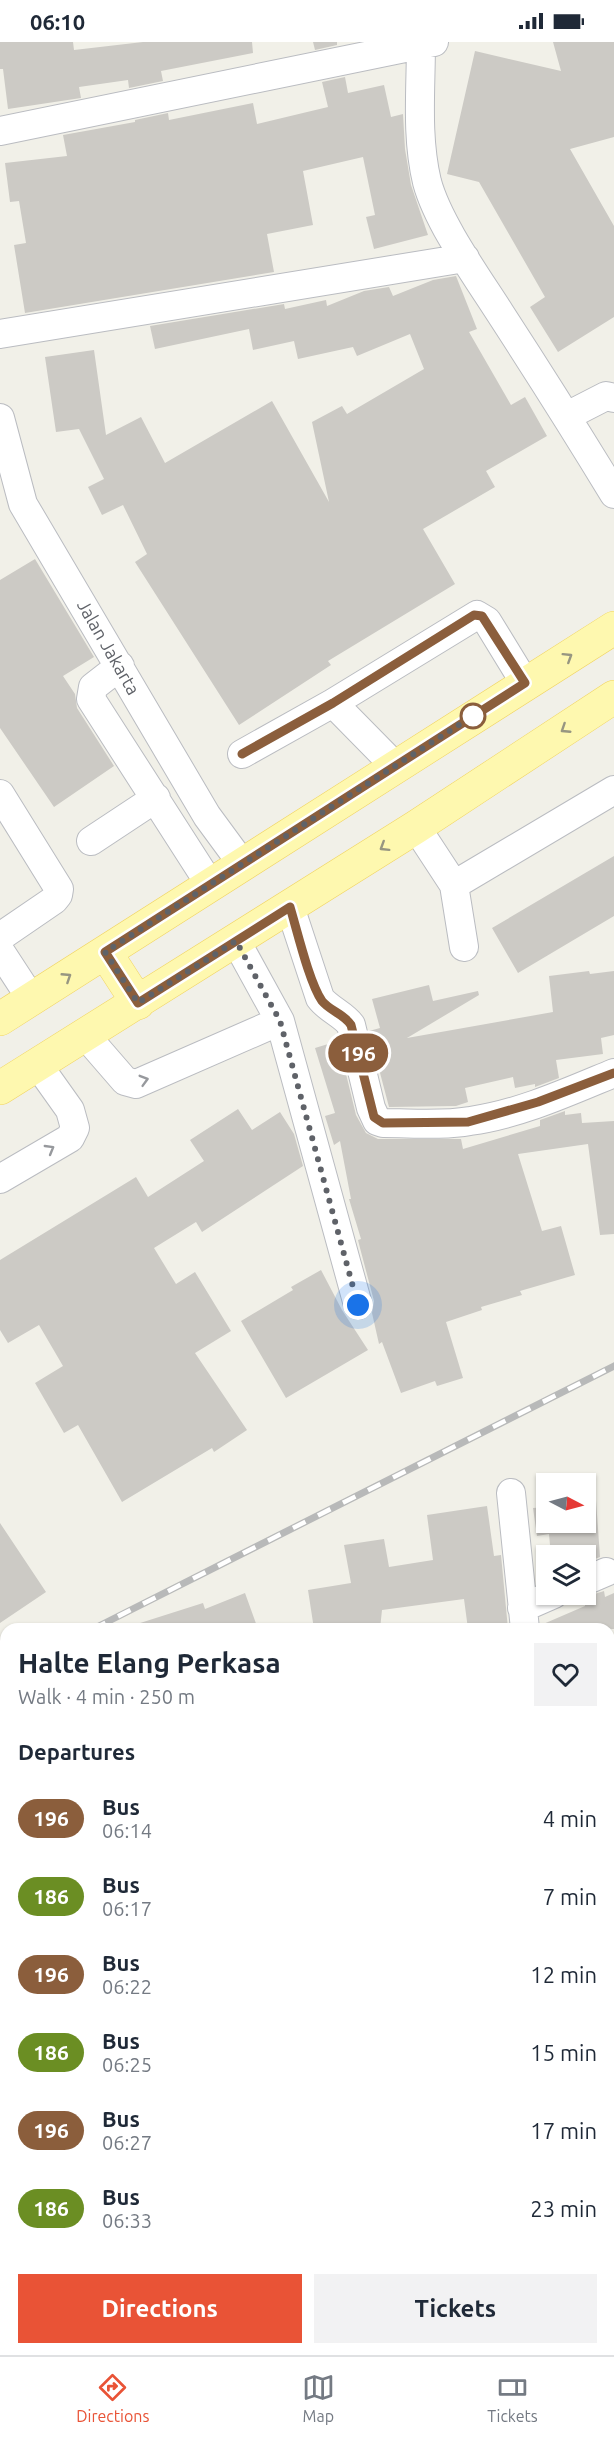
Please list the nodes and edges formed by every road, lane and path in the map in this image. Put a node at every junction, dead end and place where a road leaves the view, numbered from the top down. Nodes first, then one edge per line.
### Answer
1 (425, 43) edge
2 (0, 131) edge
3 (465, 258) junction
4 (0, 334) edge
5 (614, 398) edge
6 (567, 416) junction
7 (0, 418) edge
8 (614, 494) edge
9 (614, 628) edge
10 (120, 666) junction
11 (525, 683) junction
12 (614, 697) edge
13 (333, 703) junction
14 (242, 754) dead end
15 (395, 766) junction
16 (614, 790) edge
17 (0, 794) edge
18 (156, 798) junction
19 (416, 827) junction
20 (91, 841) dead end
21 (243, 865) junction
22 (211, 885) junction
23 (454, 885) junction
24 (290, 907) junction
25 (0, 937) edge
26 (236, 941) junction
27 (464, 947) dead end
28 (0, 951) edge
29 (105, 952) junction
30 (32, 1000) junction
31 (138, 1003) junction
32 (0, 1019) edge
33 (280, 1021) junction
34 (86, 1036) junction
35 (38, 1065) junction
36 (614, 1073) edge
37 (0, 1088) edge
38 (0, 1179) edge
39 (358, 1305) dead end
40 (511, 1493) dead end
41 (540, 1605) edge
42 (523, 1618) edge

1 - 2 street
1 - 3 street
3 - 4 street
3 - 6 street
5 - 6 street
6 - 8 street
7 - 10 street, Jalan Jakarta
11 -> 9 main road
10 - 18 street
10 - 21 street, Jalan Jakarta
11 - 13 street
11 - 15 main road
12 -> 19 main road
13 - 14 street
13 - 15 street
15 - 21 main road
16 - 23 street
17 - 25 street
18 - 20 street
18 - 22 street
19 - 23 street
19 -> 24 main road
21 - 22 main road
22 - 29 main road
23 - 27 street
24 - 26 main road
24 - 36 street
26 - 31 main road
26 - 33 street
28 - 30 street
30 -> 29 main road
29 - 31 main road
30 - 32 main road
31 - 34 main road
34 -> 33 street
33 - 39 street
34 - 35 main road
35 - 37 main road
38 -> 35 street
40 - 42 street
41 - 42 street

